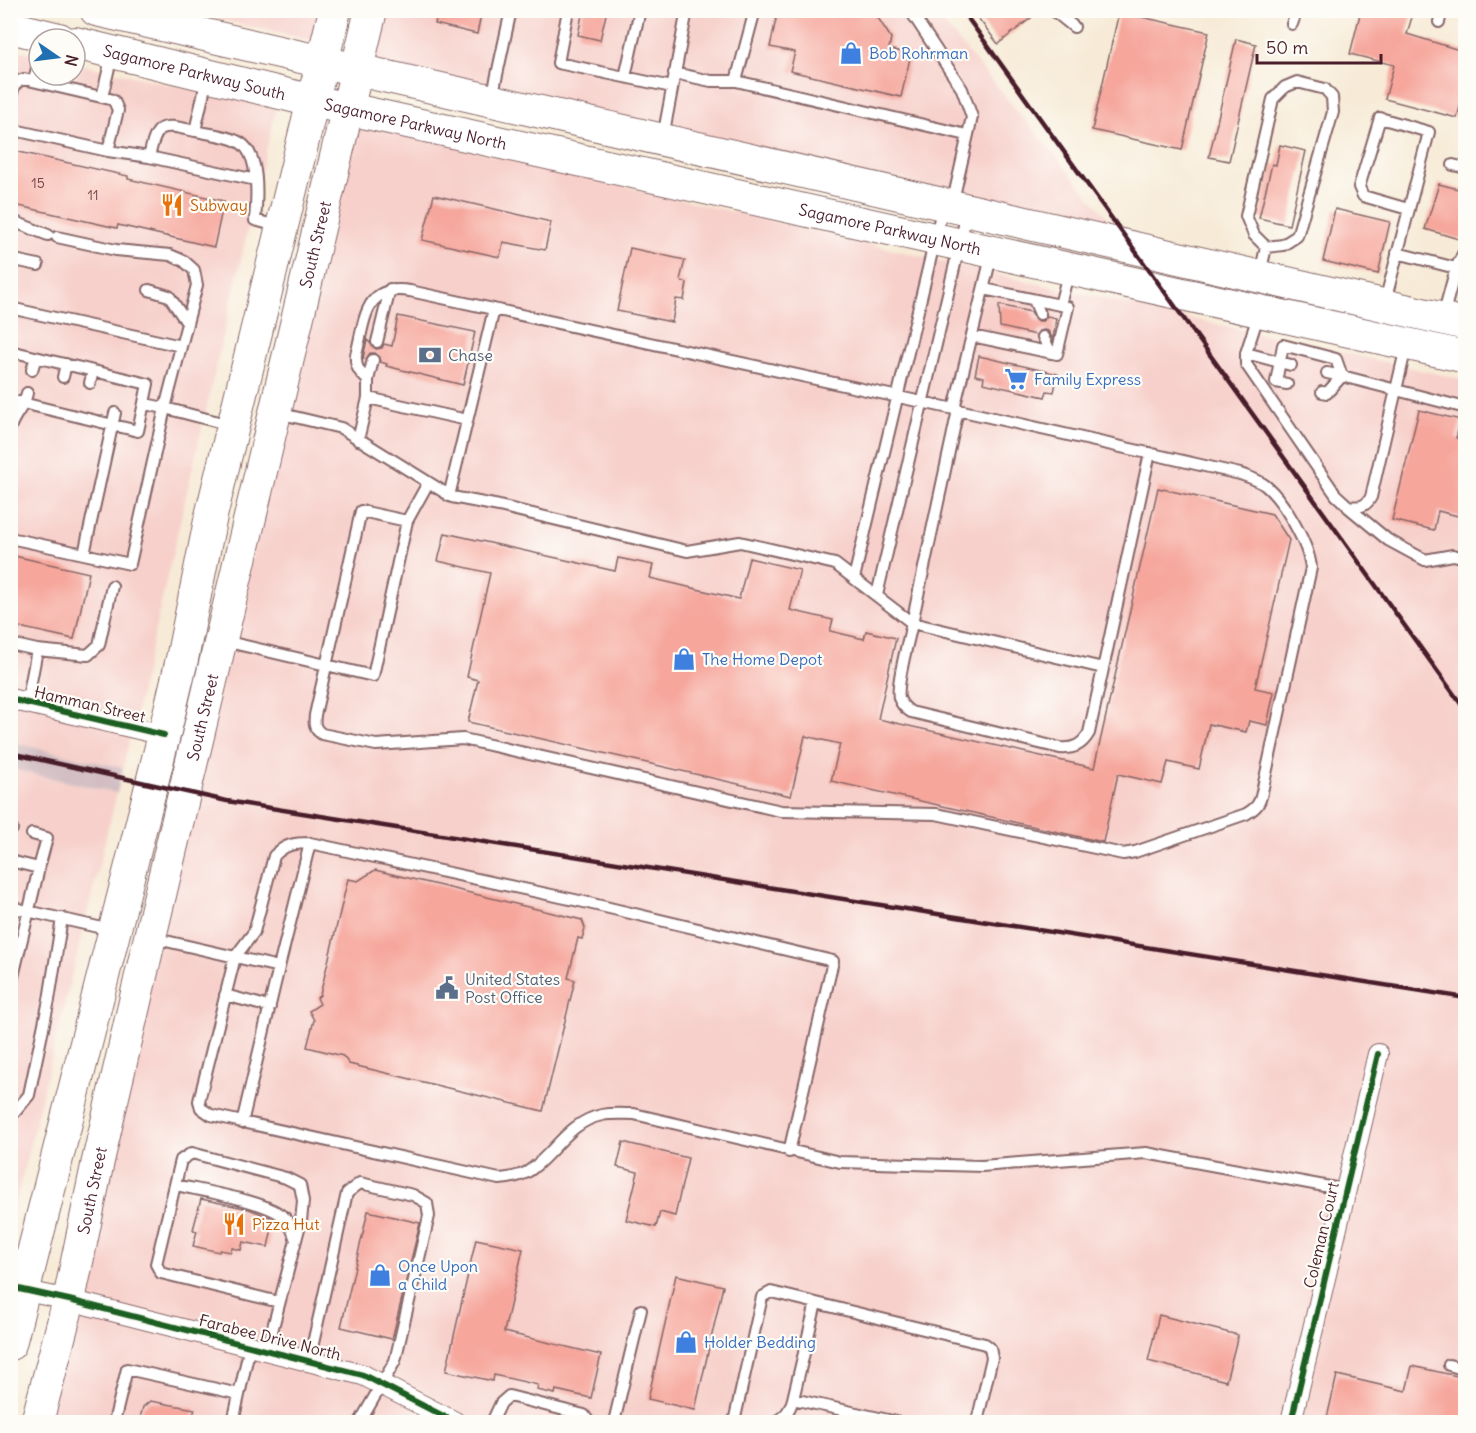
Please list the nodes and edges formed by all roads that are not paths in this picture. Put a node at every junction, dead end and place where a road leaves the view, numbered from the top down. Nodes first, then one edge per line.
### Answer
1 (96, 10) edge
2 (335, 10) edge
3 (371, 10) edge
4 (511, 10) edge
5 (568, 10) edge
6 (640, 10) edge
7 (687, 10) edge
8 (754, 10) edge
9 (910, 10) edge
10 (1053, 10) edge
11 (1297, 10) edge
12 (1442, 10) edge
13 (1439, 22) dead end
14 (1292, 24) dead end
15 (10, 27) edge
16 (1074, 27) dead end
17 (27, 34) edge
18 (87, 46) edge
19 (113, 52) junction
20 (322, 61) junction
21 (357, 69) junction
22 (674, 73) junction
23 (208, 75) junction
24 (625, 77) junction
25 (27, 80) edge
26 (736, 81) junction
27 (60, 87) edge
28 (672, 87) junction
29 (102, 97) junction
30 (10, 100) edge
31 (492, 100) junction
32 (313, 101) junction
33 (347, 108) junction
34 (10, 129) edge
35 (195, 131) junction
36 (967, 135) junction
37 (663, 140) junction
38 (108, 151) junction
39 (149, 157) junction
40 (1453, 165) dead end
41 (1466, 168) edge
42 (256, 180) junction
43 (954, 208) junction
44 (1408, 209) junction
45 (10, 220) edge
46 (282, 228) junction
47 (948, 241) junction
48 (1266, 247) junction
49 (1466, 248) edge
50 (993, 252) junction
51 (1397, 253) junction
52 (10, 259) edge
53 (39, 265) dead end
54 (1069, 268) junction
55 (1456, 268) junction
56 (1259, 278) junction
57 (390, 289) junction
58 (984, 289) junction
59 (149, 290) dead end
60 (1034, 300) junction
61 (1060, 305) junction
62 (1386, 306) junction
63 (10, 308) edge
64 (494, 309) junction
65 (1260, 313) junction
66 (1040, 314) dead end
67 (1454, 322) edge
68 (188, 323) junction
69 (972, 336) junction
70 (1043, 337) dead end
71 (377, 342) dead end
72 (1407, 345) junction
73 (182, 346) junction
74 (10, 351) edge
75 (1051, 353) junction
76 (1246, 353) junction
77 (36, 357) junction
78 (1466, 357) edge
79 (372, 360) dead end
80 (1279, 362) junction
81 (66, 364) junction
82 (1291, 365) dead end
83 (32, 370) dead end
84 (93, 371) junction
85 (1326, 373) dead end
86 (1342, 376) junction
87 (63, 377) dead end
88 (368, 380) junction
89 (90, 383) dead end
90 (1287, 384) dead end
91 (1396, 391) junction
92 (1322, 392) dead end
93 (897, 396) junction
94 (26, 398) junction
95 (368, 398) junction
96 (10, 400) edge
97 (921, 401) junction
98 (144, 404) junction
99 (165, 408) junction
100 (1466, 408) edge
101 (956, 409) junction
102 (275, 412) junction
103 (115, 413) dead end
104 (467, 420) junction
105 (113, 425) junction
106 (234, 425) junction
107 (10, 428) edge
108 (358, 440) junction
109 (1150, 453) junction
110 (428, 483) junction
111 (449, 496) junction
112 (1348, 507) junction
113 (407, 521) junction
114 (10, 538) edge
115 (84, 554) junction
116 (1466, 558) edge
117 (854, 578) junction
118 (112, 586) dead end
119 (877, 595) junction
120 (912, 623) junction
121 (221, 641) junction
122 (10, 644) edge
123 (37, 650) junction
124 (326, 665) junction
125 (1103, 668) junction
126 (19, 701) edge
127 (164, 735) junction
128 (32, 834) dead end
129 (310, 843) junction
130 (10, 861) edge
131 (39, 868) junction
132 (10, 907) edge
133 (28, 911) junction
134 (62, 918) junction
135 (115, 930) junction
136 (150, 937) junction
137 (15, 952) edge
138 (235, 957) junction
139 (279, 967) junction
140 (10, 989) edge
141 (225, 995) junction
142 (270, 1007) junction
143 (1378, 1054) dead end
144 (10, 1112) edge
145 (242, 1123) junction
146 (789, 1152) junction
147 (176, 1185) junction
148 (1346, 1190) junction
149 (296, 1240) junction
150 (17, 1289) edge
151 (69, 1300) junction
152 (279, 1302) junction
153 (816, 1303) junction
154 (641, 1310) dead end
155 (10, 1344) edge
156 (258, 1348) junction
157 (309, 1361) junction
158 (1449, 1365) dead end
159 (1466, 1370) edge
160 (382, 1384) junction
161 (239, 1394) junction
162 (793, 1399) junction
163 (37, 1422) edge
164 (114, 1422) edge
165 (233, 1422) edge
166 (360, 1422) edge
167 (455, 1422) edge
168 (492, 1422) edge
169 (590, 1422) edge
170 (614, 1422) edge
171 (734, 1422) edge
172 (775, 1422) edge
173 (897, 1422) edge
174 (977, 1422) edge
175 (1291, 1422) edge

1 - 20 main road
2 - 20 main road, South Street
3 - 21 main road, South Street
4 - 31 lane
5 - 24 lane
6 - 24 lane
7 - 22 lane
8 - 26 lane
9 - 36 lane
10 - 16 lane
11 - 14 lane
12 - 13 lane
15 - 17 main road
18 - 19 main road, Sagamore Parkway South
19 - 23 main road, Sagamore Parkway South
19 - 29 lane
20 - 21 main road, Sagamore Parkway North
20 - 32 main road, South Street
21 - 31 main road, Sagamore Parkway North
21 - 33 main road, South Street
22 - 26 lane
22 - 28 lane
23 - 32 main road, Sagamore Parkway South
23 - 35 lane
24 - 28 lane
25 - 30 lane
26 - 36 lane
27 - 29 lane
28 - 37 lane
29 - 38 lane
31 - 37 main road, Sagamore Parkway North
32 - 33 main road, Sagamore Parkway North
32 - 46 main road, South Street
33 - 47 main road, Sagamore Parkway North
33 - 102 main road, South Street
34 - 38 lane
35 - 39 lane
35 - 42 lane
36 - 43 lane
37 - 43 main road, Sagamore Parkway North
38 - 39 lane
39 - 42 lane
40 - 41 lane
42 - 46 lane
43 - 47 lane
43 - 47 lane
43 - 56 main road, Sagamore Parkway North
44 - 44 lane
44 - 51 lane
45 - 68 lane
46 - 106 main road, South Street
47 - 50 main road, Sagamore Parkway North
47 - 93 lane
47 - 97 lane
48 - 48 lane
48 - 56 lane
49 - 55 lane
50 - 54 main road, Sagamore Parkway North
50 - 58 lane
51 - 55 lane
51 - 62 lane
52 - 53 lane
54 - 61 lane
54 - 65 main road, Sagamore Parkway North
55 - 67 lane
56 - 62 main road, Sagamore Parkway North
57 - 64 lane
57 - 71 lane
57 - 88 lane
58 - 60 lane
58 - 69 lane
59 - 68 lane
60 - 61 lane
60 - 66 lane
61 - 75 lane
62 - 67 main road, Sagamore Parkway North
63 - 73 lane
64 - 93 lane
64 - 104 lane
65 - 72 main road, Sagamore Parkway North
65 - 76 lane
68 - 73 lane
69 - 75 lane
69 - 101 lane
70 - 75 lane
72 - 78 main road, Sagamore Parkway North
72 - 91 lane
73 - 99 lane
74 - 77 lane
76 - 80 lane
76 - 112 lane
77 - 81 lane
77 - 83 lane
79 - 88 lane
80 - 82 lane
80 - 86 lane
80 - 90 lane
81 - 84 lane
81 - 87 lane
84 - 89 lane
84 - 98 lane
85 - 86 lane
86 - 91 lane
86 - 92 lane
88 - 95 lane
91 - 100 lane
91 - 112 lane
93 - 97 lane
93 - 117 lane
94 - 96 lane
94 - 105 lane
94 - 107 lane
95 - 104 lane
95 - 108 lane
97 - 101 lane
97 - 119 lane
98 - 99 lane
98 - 105 lane
99 - 106 lane
99 - 115 lane
101 - 109 lane
101 - 120 lane
102 - 108 lane
102 - 121 main road, South Street
103 - 105 lane
104 - 111 lane
105 - 115 lane
106 - 127 main road, South Street
108 - 110 lane
109 - 124 lane
109 - 125 lane
110 - 111 lane
110 - 113 lane
111 - 117 lane
112 - 116 lane
113 - 124 lane
113 - 124 lane
114 - 115 lane
117 - 119 lane
118 - 123 lane
119 - 120 lane
120 - 125 lane
120 - 125 lane
121 - 124 lane
121 - 136 main road, South Street
122 - 123 lane
123 - 126 lane
126 - 127 street, Hamman Street
127 - 135 main road, South Street
128 - 131 lane
129 - 138 lane
129 - 139 lane
129 - 146 lane
130 - 131 lane
131 - 133 lane
132 - 133 lane
133 - 134 lane
133 - 137 lane
134 - 135 lane
134 - 144 lane
135 - 136 main road
135 - 150 main road, South Street
136 - 138 lane
136 - 151 main road, South Street
137 - 140 lane
138 - 139 lane
138 - 141 lane
139 - 142 lane
141 - 142 lane
141 - 145 lane
142 - 145 lane
143 - 148 street, Coleman Court
145 - 146 lane
146 - 148 lane
147 - 149 lane
147 - 149 lane
147 - 152 lane
148 - 175 street, Coleman Court
149 - 152 lane
150 - 151 street, Farabee Drive North
150 - 155 main road, South Street
151 - 156 street, Farabee Drive North
151 - 163 main road, South Street
152 - 156 lane
153 - 162 lane
153 - 171 lane
153 - 174 lane
154 - 170 lane
156 - 157 street, Farabee Drive North
156 - 161 lane
157 - 160 street, Farabee Drive North
157 - 160 lane
158 - 159 lane
160 - 166 lane
160 - 167 street, Farabee Drive North
161 - 164 lane
161 - 165 lane
162 - 172 lane
162 - 173 lane
168 - 169 lane

